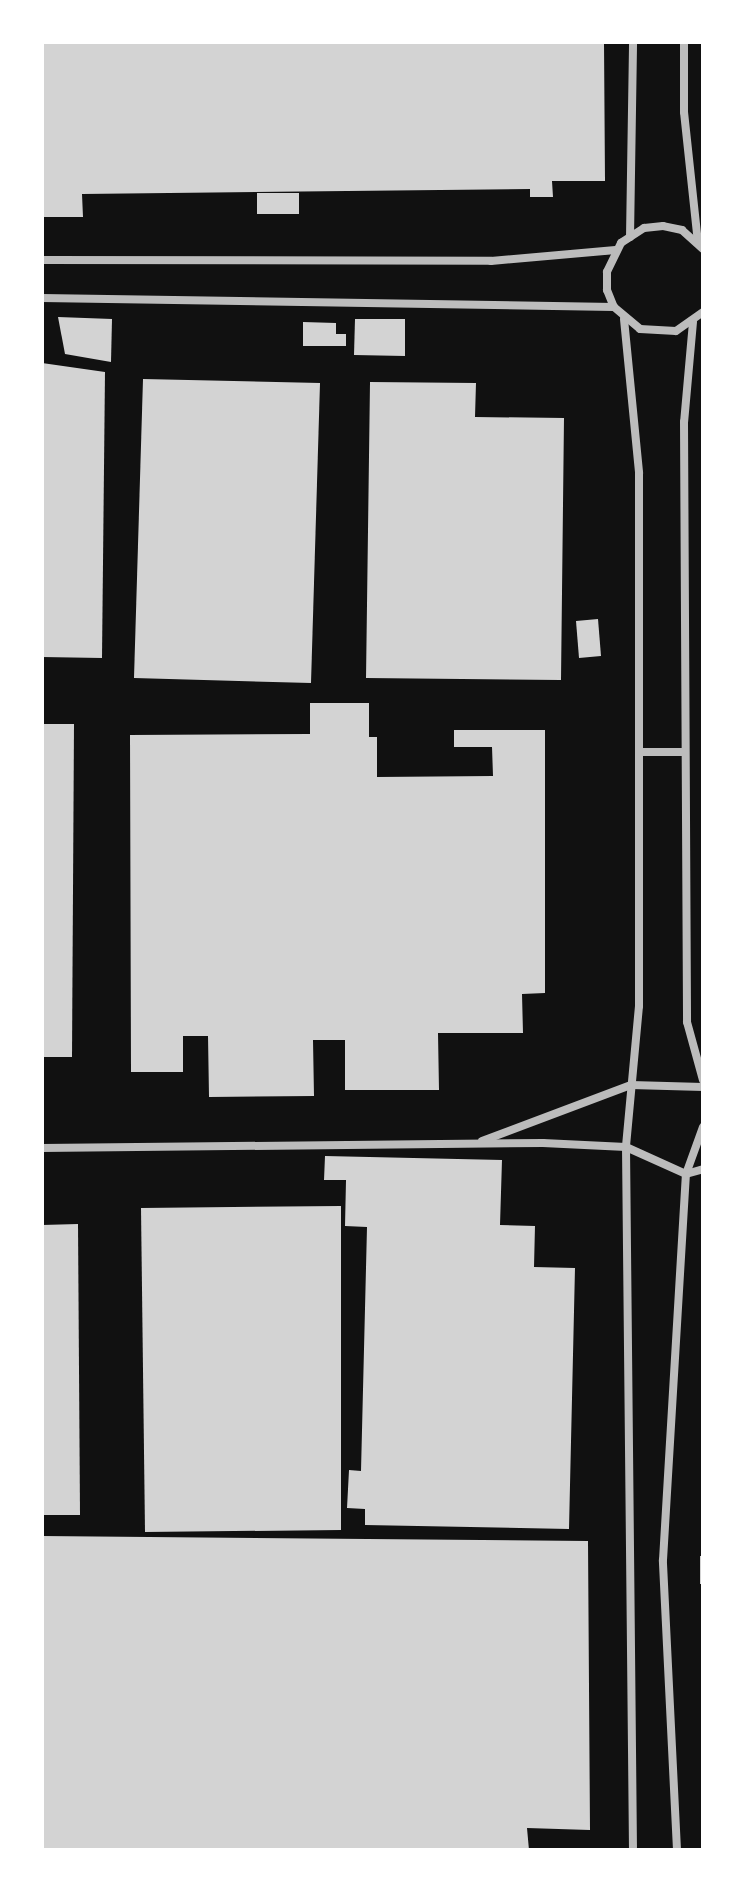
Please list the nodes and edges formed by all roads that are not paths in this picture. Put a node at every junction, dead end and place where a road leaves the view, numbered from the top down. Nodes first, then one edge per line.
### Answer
1 (633, 42) edge
2 (684, 42) edge
3 (630, 237) junction
4 (701, 245) edge
5 (616, 250) junction
6 (42, 260) edge
7 (42, 298) edge
8 (614, 307) junction
9 (703, 312) edge
10 (624, 319) junction
11 (693, 322) junction
12 (639, 752) junction
13 (685, 752) junction
14 (703, 1080) edge
15 (631, 1085) junction
16 (703, 1087) edge
17 (703, 1127) edge
18 (473, 1144) junction
19 (626, 1147) junction
20 (42, 1148) edge
21 (703, 1169) edge
22 (686, 1174) junction
23 (633, 1850) edge
24 (677, 1850) edge

1 - 3 street
2 - 4 street
3 - 4 street
3 - 5 street
5 - 6 street
5 - 8 street
7 - 8 street
8 - 10 street
9 - 11 street
10 - 11 street
10 - 12 street
11 - 13 street
12 - 13 street
12 - 15 street
13 - 14 street
15 - 16 street
15 - 18 street
15 - 19 street
17 - 22 street
18 - 19 street
18 - 20 street
19 - 22 street
19 - 23 street
21 - 22 street
22 - 24 street

